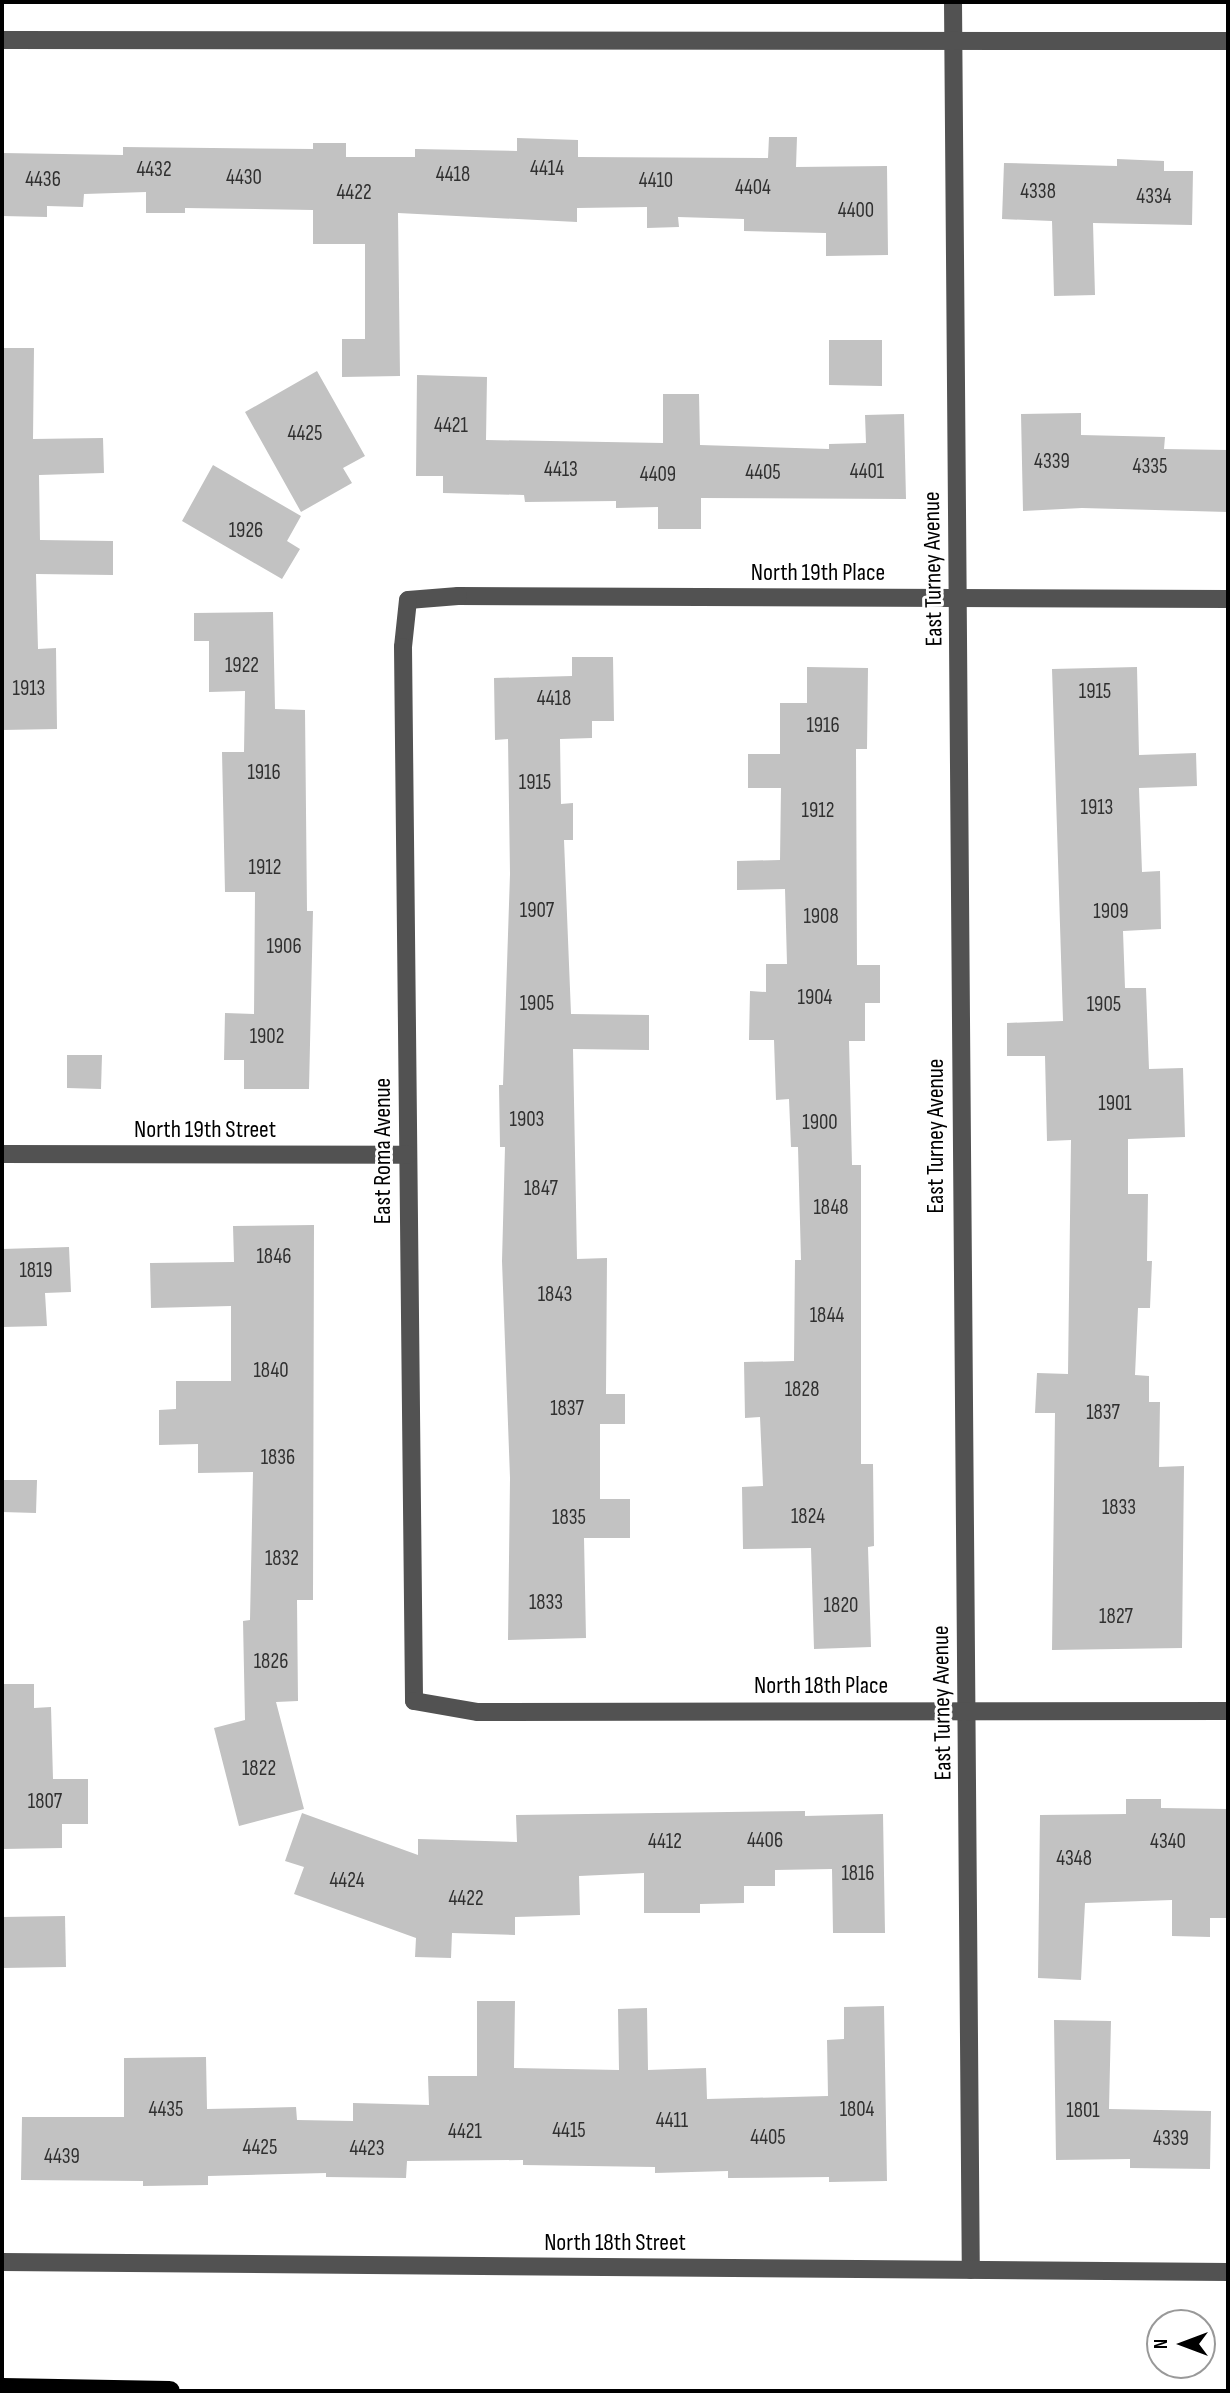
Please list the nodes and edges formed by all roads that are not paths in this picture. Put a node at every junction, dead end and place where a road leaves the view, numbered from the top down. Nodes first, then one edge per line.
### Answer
1 (953, 2) edge
2 (2, 40) edge
3 (954, 40) junction
4 (1228, 41) edge
5 (958, 598) junction
6 (1228, 599) edge
7 (408, 600) joint
8 (2, 1154) edge
9 (408, 1155) junction
10 (414, 1701) joint
11 (967, 1710) junction
12 (1228, 1711) edge
13 (2, 2262) edge
14 (971, 2270) junction
15 (1228, 2272) edge
16 (2, 2388) edge
17 (169, 2391) edge

1 - 3 street, East Turney Avenue
2 - 3 street
3 - 4 street
3 - 5 street, East Turney Avenue
5 - 6 street, North 19th Place
5 - 7 street, North 19th Place
5 - 11 street, East Turney Avenue
7 - 9 street, East Roma Avenue
8 - 9 street, North 19th Street
9 - 10 street, East Roma Avenue
10 - 11 street, North 18th Place
11 - 12 street, North 18th Place
11 - 14 street, East Turney Avenue
13 - 14 street, North 18th Street
14 - 15 street, North 18th Street
16 - 17 highway

